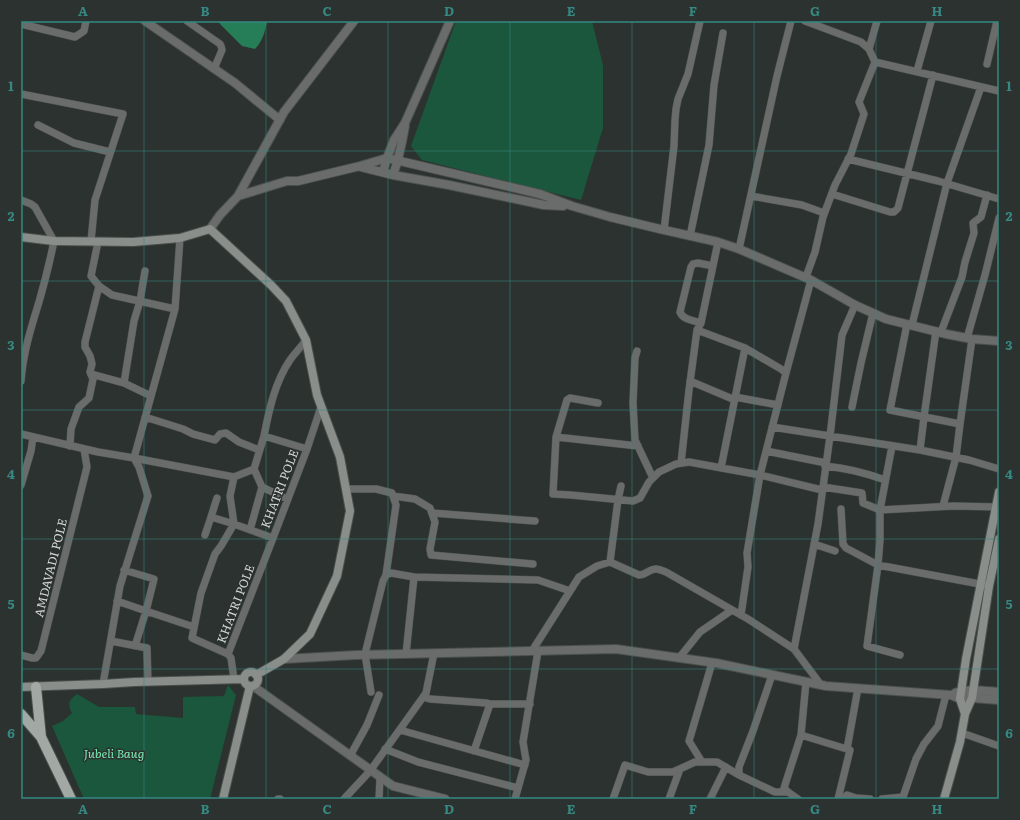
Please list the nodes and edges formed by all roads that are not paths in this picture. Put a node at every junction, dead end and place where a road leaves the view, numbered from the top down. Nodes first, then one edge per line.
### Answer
1 (86, 21) edge
2 (145, 21) edge
3 (187, 21) edge
4 (354, 21) edge
5 (450, 21) edge
6 (700, 21) edge
7 (791, 21) edge
8 (805, 21) edge
9 (878, 21) edge
10 (931, 21) edge
11 (997, 21) edge
12 (21, 24) edge
13 (723, 33) dead end
14 (869, 49) junction
15 (875, 62) junction
16 (987, 64) dead end
17 (214, 69) junction
18 (916, 71) junction
19 (933, 75) junction
20 (981, 87) junction
21 (999, 91) edge
22 (21, 94) edge
23 (280, 120) junction
24 (405, 123) junction
25 (38, 124) dead end
26 (110, 152) junction
27 (387, 158) junction
28 (848, 159) junction
29 (398, 161) junction
30 (360, 166) junction
31 (384, 172) junction
32 (907, 173) junction
33 (394, 175) junction
34 (947, 183) junction
35 (832, 194) junction
36 (987, 195) junction
37 (238, 196) junction
38 (750, 196) junction
39 (999, 199) edge
40 (21, 200) edge
41 (572, 206) junction
42 (824, 213) junction
43 (999, 218) edge
44 (210, 229) junction
45 (664, 230) junction
46 (690, 236) junction
47 (21, 237) edge
48 (180, 238) junction
49 (54, 241) junction
50 (94, 241) junction
51 (718, 242) junction
52 (739, 249) junction
53 (713, 266) junction
54 (145, 271) dead end
55 (808, 279) junction
56 (99, 286) junction
57 (140, 300) junction
58 (855, 305) junction
59 (175, 309) junction
60 (873, 313) junction
61 (701, 322) junction
62 (910, 325) junction
63 (697, 330) junction
64 (939, 332) junction
65 (970, 338) junction
66 (306, 340) junction
67 (999, 341) edge
68 (23, 348) edge
69 (746, 348) junction
70 (637, 351) dead end
71 (786, 373) junction
72 (91, 374) junction
73 (21, 381) edge
74 (690, 381) junction
75 (124, 383) junction
76 (151, 396) junction
77 (735, 398) junction
78 (598, 403) dead end
79 (778, 405) junction
80 (321, 407) junction
81 (852, 407) dead end
82 (145, 417) junction
83 (924, 417) junction
84 (960, 424) junction
85 (772, 427) junction
86 (21, 434) edge
87 (264, 436) junction
88 (830, 436) junction
89 (33, 437) junction
90 (556, 437) junction
91 (70, 446) junction
92 (638, 446) junction
93 (892, 446) junction
94 (84, 449) junction
95 (307, 449) junction
96 (260, 450) junction
97 (920, 450) junction
98 (766, 451) junction
99 (956, 457) junction
100 (134, 458) junction
101 (681, 463) junction
102 (826, 464) junction
103 (721, 468) junction
104 (254, 469) junction
105 (999, 469) edge
106 (760, 475) junction
107 (234, 477) junction
108 (653, 478) junction
109 (886, 480) junction
110 (21, 485) edge
111 (621, 486) dead end
112 (262, 487) junction
113 (346, 488) junction
114 (822, 488) junction
115 (999, 492) edge
116 (393, 496) junction
117 (217, 498) dead end
118 (287, 499) junction
119 (618, 500) junction
120 (943, 506) junction
121 (998, 507) edge
122 (841, 509) dead end
123 (880, 510) junction
124 (432, 513) junction
125 (211, 517) junction
126 (535, 520) dead end
127 (234, 524) junction
128 (250, 530) junction
129 (205, 535) dead end
130 (273, 538) junction
131 (999, 539) edge
132 (814, 544) junction
133 (836, 551) dead end
134 (610, 562) junction
135 (533, 564) dead end
136 (878, 565) junction
137 (124, 570) junction
138 (386, 575) junction
139 (414, 577) junction
140 (980, 584) junction
141 (989, 586) junction
142 (570, 591) junction
143 (117, 601) junction
144 (732, 610) junction
145 (146, 611) junction
146 (741, 615) junction
147 (194, 627) junction
148 (111, 641) junction
149 (135, 646) junction
150 (794, 649) junction
151 (535, 651) junction
152 (434, 653) junction
153 (228, 654) junction
154 (365, 654) junction
155 (406, 654) junction
156 (21, 655) edge
157 (900, 656) dead end
158 (679, 658) junction
159 (284, 659) junction
160 (712, 663) junction
161 (256, 675) junction
162 (772, 675) junction
163 (234, 679) junction
164 (244, 679) junction
165 (148, 682) junction
166 (806, 682) junction
167 (103, 684) junction
168 (821, 685) junction
169 (252, 686) junction
170 (21, 687) edge
171 (36, 687) junction
172 (858, 688) junction
173 (371, 692) dead end
174 (999, 692) edge
175 (973, 694) junction
176 (379, 695) dead end
177 (948, 695) junction
178 (961, 695) junction
179 (423, 697) junction
180 (999, 700) edge
181 (490, 704) junction
182 (530, 704) junction
183 (21, 714) edge
184 (965, 714) junction
185 (400, 730) junction
186 (962, 733) junction
187 (800, 735) junction
188 (41, 737) junction
189 (999, 746) edge
190 (847, 749) junction
191 (385, 750) junction
192 (474, 751) junction
193 (350, 756) junction
194 (702, 762) junction
195 (525, 765) junction
196 (726, 767) junction
197 (680, 769) junction
198 (370, 771) junction
199 (739, 774) junction
200 (380, 777) junction
201 (518, 788) junction
202 (788, 792) junction
203 (71, 799) edge
204 (223, 799) edge
205 (344, 799) edge
206 (379, 799) edge
207 (444, 799) edge
208 (515, 799) edge
209 (613, 799) edge
210 (670, 799) edge
211 (710, 799) edge
212 (798, 799) edge
213 (838, 799) edge
214 (843, 799) edge
215 (869, 799) edge
216 (882, 799) edge
217 (944, 799) edge

1 - 12 street
2 - 17 street
3 - 17 street
4 - 23 street
5 - 24 street
6 - 45 street
7 - 38 street
8 - 14 street
9 - 14 street
10 - 18 street
11 - 16 street
13 - 46 street
14 - 15 street
15 - 18 street
15 - 28 street
17 - 23 street
18 - 19 street
19 - 20 street
19 - 32 street
20 - 21 street
20 - 34 street
22 - 26 street
23 - 37 street
24 - 27 street
24 - 29 street
25 - 26 street
26 - 50 street
27 - 29 street
27 - 30 street
27 - 31 street
28 - 32 street
28 - 35 street
29 - 33 street
29 - 41 street
30 - 31 street
30 - 37 street
31 - 33 street
32 - 34 street
32 - 35 street
33 - 41 street
34 - 36 street
34 - 62 street
35 - 42 street
36 - 39 street
36 - 64 street
37 - 44 street
38 - 42 street
38 - 52 street
40 - 49 street
41 - 45 street
42 - 55 street
43 - 65 street
44 - 48 main road
44 - 66 main road
45 - 46 street
46 - 51 street
47 - 49 main road
48 - 50 main road
48 - 59 street
49 - 50 main road
49 - 68 street
50 - 56 street
51 - 52 street
51 - 53 street
52 - 55 street
53 - 61 street
53 - 61 street
54 - 57 street
55 - 58 street
55 - 71 street
56 - 57 street
56 - 72 street
57 - 59 street
57 - 75 street
58 - 60 street
58 - 88 street
59 - 76 street
60 - 62 street
60 - 81 street
61 - 63 street
62 - 64 street
62 - 83 street
63 - 69 street
63 - 74 street
64 - 65 street
64 - 83 street
65 - 67 street
65 - 84 street
66 - 80 main road
66 - 87 street
68 - 73 street
69 - 71 street
69 - 77 street
70 - 92 street
71 - 79 street
72 - 75 street
72 - 91 street
74 - 77 street
74 - 101 street
75 - 76 street
76 - 82 street
77 - 79 street
77 - 103 street
78 - 90 street
79 - 85 street
80 - 95 street, KHATRI POLE
80 - 113 main road
82 - 96 street
82 - 100 street
83 - 84 street
83 - 97 street
84 - 99 street
85 - 88 street
85 - 98 street
86 - 89 street
87 - 95 street
87 - 96 street
88 - 93 street
88 - 102 street
89 - 91 street
89 - 110 street
90 - 92 street
90 - 119 street
91 - 94 street
92 - 108 street
93 - 97 street
93 - 109 street
94 - 100 street
94 - 156 street, AMDAVADI POLE
95 - 118 street, KHATRI POLE
96 - 104 street
97 - 99 street
98 - 102 street
98 - 106 street
99 - 105 street
99 - 120 street
100 - 107 street
100 - 137 street
101 - 103 street
101 - 108 street
102 - 109 street
102 - 114 street
103 - 106 street
104 - 107 street
104 - 112 street
106 - 114 street
106 - 146 street
107 - 127 street
108 - 119 street
109 - 123 street
111 - 119 street
112 - 118 street
112 - 128 street
113 - 116 street
113 - 159 main road
114 - 123 street
114 - 132 street
115 - 121 main road
116 - 124 street
116 - 138 street
117 - 125 street
118 - 130 street, KHATRI POLE
119 - 134 street
120 - 121 street
120 - 123 street
121 - 140 main road
122 - 136 street
123 - 136 street
124 - 126 street
124 - 135 street
125 - 127 street, KHATRI POLE
125 - 129 street
127 - 128 street, KHATRI POLE
127 - 147 street
128 - 130 street, KHATRI POLE
130 - 153 street, KHATRI POLE
131 - 141 main road
132 - 133 street
132 - 150 street
134 - 142 street
134 - 144 street
136 - 140 street
136 - 157 street
137 - 143 street
137 - 145 street
138 - 139 street
138 - 154 street
139 - 142 street
139 - 155 street
140 - 141 street
140 - 178 main road
141 - 175 main road
142 - 151 street
143 - 145 street
143 - 148 street
144 - 146 street
144 - 158 street
145 - 147 street
145 - 149 street
146 - 150 street
147 - 153 street
148 - 149 street
148 - 167 street
149 - 165 street
150 - 168 street
151 - 152 street
151 - 158 street
151 - 182 street
152 - 155 street
152 - 179 street
153 - 163 street, KHATRI POLE
154 - 155 street
154 - 159 street
154 - 173 street
158 - 160 street
159 - 161 main road
160 - 162 street
160 - 194 street
161 - 164 main road
161 - 169 main road
162 - 166 street
162 - 199 street
163 - 164 main road
163 - 165 main road
164 - 169 main road
165 - 167 main road
166 - 168 street
166 - 187 street
167 - 171 main road
168 - 172 street
169 - 193 street
169 - 204 main road
170 - 171 main road
171 - 188 main road
172 - 177 street
172 - 190 street
174 - 175 street
175 - 178 street
175 - 180 street
175 - 184 main road
176 - 193 street
177 - 178 street
177 - 216 street
178 - 184 main road
179 - 181 street
179 - 185 street
181 - 182 street
181 - 192 street
182 - 195 street
183 - 188 main road
184 - 186 main road
185 - 191 street
185 - 192 street
186 - 189 street
186 - 217 main road
187 - 190 street
187 - 202 street
188 - 203 main road
190 - 213 street
191 - 198 street
191 - 201 street
192 - 195 street
193 - 198 street
194 - 196 street
194 - 197 street
195 - 201 street
196 - 199 street
196 - 211 street
197 - 209 street
197 - 210 street
198 - 200 street
198 - 205 street
199 - 202 street
200 - 206 street
200 - 207 street
201 - 208 street
202 - 212 street
214 - 215 street

